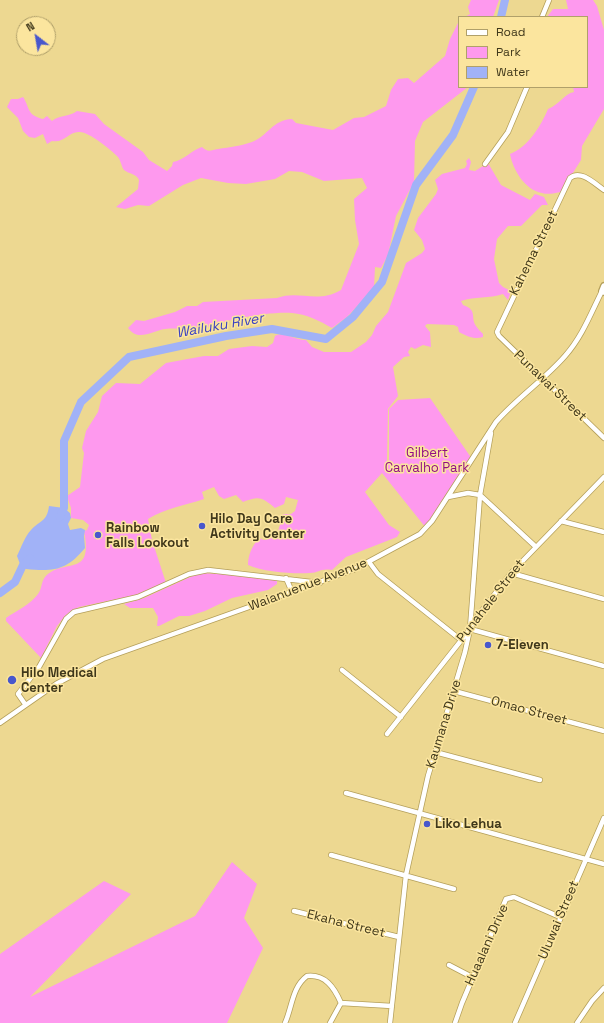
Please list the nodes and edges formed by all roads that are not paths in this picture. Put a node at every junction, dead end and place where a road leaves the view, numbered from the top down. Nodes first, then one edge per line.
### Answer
1 (549, 0) edge
2 (542, 16) edge
3 (527, 88) edge
4 (485, 164) dead end
5 (604, 190) edge
6 (603, 290) edge
7 (498, 333) joint
8 (542, 378) junction
9 (494, 425) junction
10 (604, 438) edge
11 (604, 477) edge
12 (480, 495) junction
13 (448, 497) junction
14 (561, 521) junction
15 (604, 532) edge
16 (536, 547) junction
17 (369, 562) junction
18 (511, 573) junction
19 (286, 578) junction
20 (320, 583) junction
21 (292, 592) junction
22 (604, 599) edge
23 (487, 603) junction
24 (472, 609) junction
25 (470, 629) junction
26 (461, 640) junction
27 (604, 666) edge
28 (342, 670) dead end
29 (454, 691) junction
30 (25, 704) junction
31 (401, 717) junction
32 (0, 723) edge
33 (604, 732) edge
34 (387, 734) dead end
35 (435, 752) junction
36 (540, 780) dead end
37 (346, 793) dead end
38 (419, 813) junction
39 (604, 818) edge
40 (331, 855) dead end
41 (586, 858) junction
42 (604, 864) edge
43 (406, 875) junction
44 (454, 889) dead end
45 (294, 912) dead end
46 (560, 917) junction
47 (399, 937) junction
48 (449, 965) dead end
49 (472, 978) junction
50 (604, 988) edge
51 (341, 1003) junction
52 (392, 1006) junction
53 (285, 1023) edge
54 (330, 1023) edge
55 (390, 1023) edge
56 (455, 1023) edge
57 (515, 1023) edge
58 (577, 1023) edge

1 - 2 street
3 - 4 street
5 - 7 street, Kahema Street
6 - 8 street, Waianuenue Avenue
7 - 8 street, Punawai Street
8 - 9 street, Waianuenue Avenue
8 - 10 street, Punawai Street
9 - 12 street, Kaumana Drive
9 - 13 street, Waianuenue Avenue
11 - 14 street, Punahele Street
12 - 13 street
12 - 16 street
12 - 24 street, Kaumana Drive
13 - 17 street, Waianuenue Avenue
14 - 15 street
14 - 16 street, Punahele Street
16 - 18 street, Punahele Street
17 - 20 street, Waianuenue Avenue
17 - 26 street
18 - 22 street
18 - 23 street, Punahele Street
19 - 20 street
19 - 21 street
19 - 30 street
20 - 21 street, Waianuenue Avenue
21 - 30 street, Waianuenue Avenue
23 - 24 street
23 - 25 street, Punahele Street
24 - 25 street, Kaumana Drive
25 - 26 street, Punahele Street
25 - 27 street
25 - 29 street, Kaumana Drive
26 - 31 street, Punahele Street
28 - 31 street
29 - 33 street, Omao Street
29 - 35 street, Kaumana Drive
30 - 32 street, Waianuenue Avenue
31 - 34 street, Punahele Street
35 - 36 street
35 - 38 street, Kaumana Drive
37 - 38 street
38 - 41 street
38 - 43 street, Kaumana Drive
39 - 41 street, Uluwai Street
40 - 43 street
41 - 42 street
41 - 46 street, Uluwai Street
43 - 44 street
43 - 47 street, Kaumana Drive
45 - 47 street, Ekaha Street
46 - 49 street, Huaalani Drive
46 - 57 street, Uluwai Street
47 - 52 street, Kaumana Drive
48 - 49 street
49 - 56 street, Huaalani Drive
50 - 58 street
51 - 52 street
51 - 53 street
51 - 54 street
52 - 55 street, Kaumana Drive

